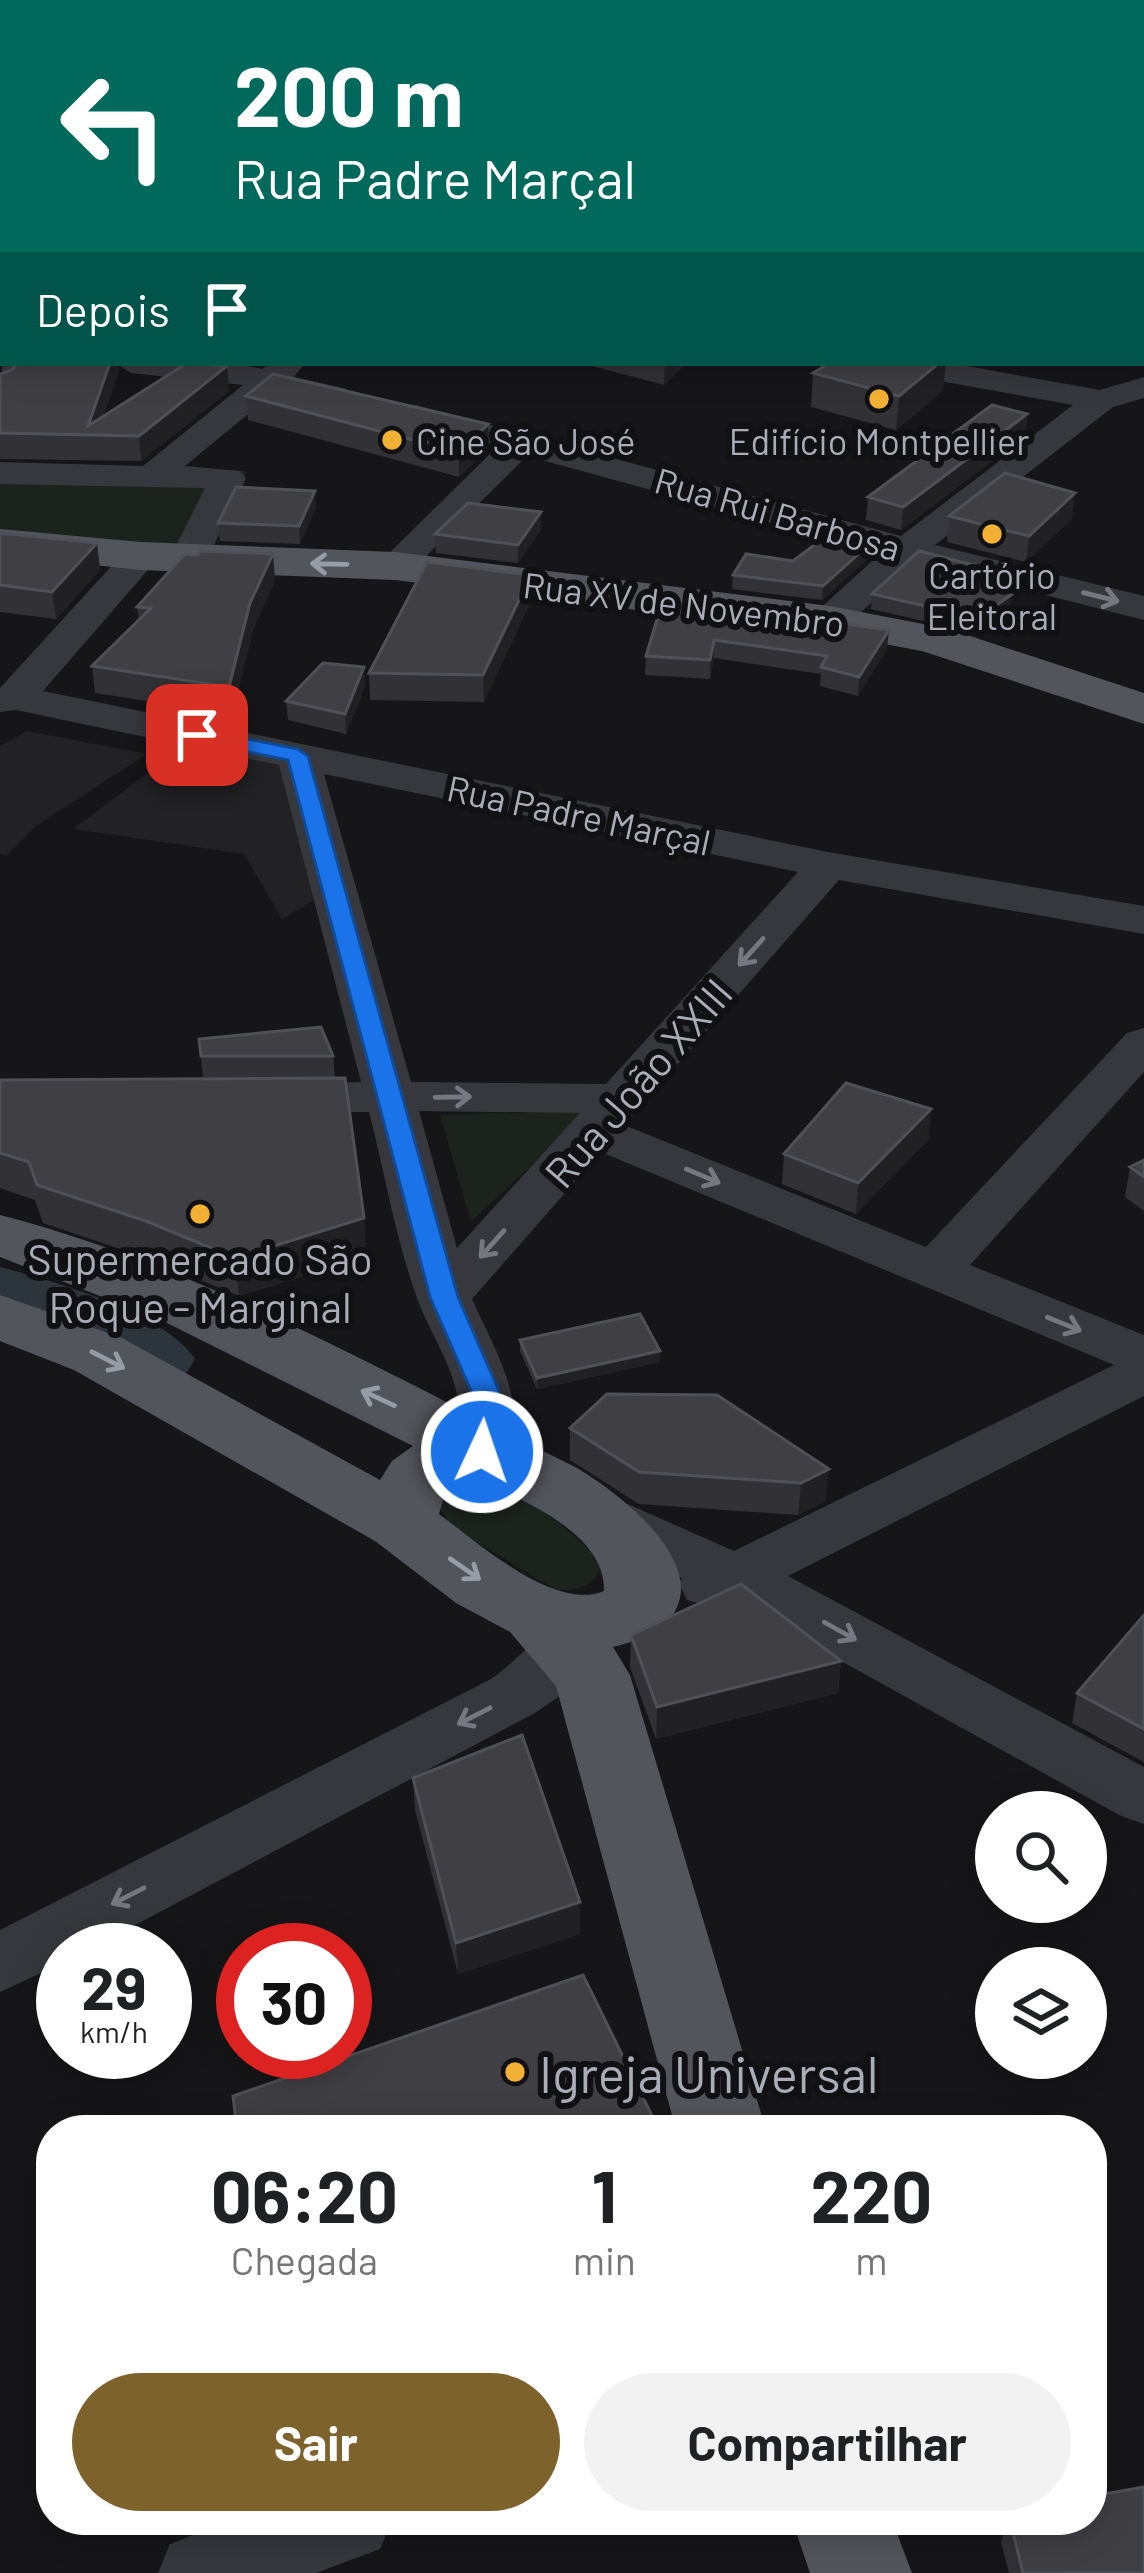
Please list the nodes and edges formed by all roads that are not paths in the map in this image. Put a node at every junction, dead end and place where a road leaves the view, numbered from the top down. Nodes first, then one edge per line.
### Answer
1 (186, 366) edge
2 (913, 366) edge
3 (279, 371) edge
4 (1144, 387) edge
5 (1101, 400) junction
6 (523, 441) junction
7 (0, 473) edge
8 (151, 477) junction
9 (0, 542) edge
10 (907, 549) junction
11 (129, 555) junction
12 (189, 558) junction
13 (394, 566) junction
14 (1144, 608) edge
15 (830, 620) junction
16 (6, 692) edge
17 (1144, 709) edge
18 (298, 756) junction
19 (828, 865) junction
20 (1144, 920) edge
21 (1144, 1043) edge
22 (232, 1097) edge
23 (389, 1099) junction
24 (608, 1116) junction
25 (0, 1235) edge
26 (933, 1272) junction
27 (444, 1297) junction
28 (0, 1317) edge
29 (1144, 1356) edge
30 (1144, 1373) edge
31 (482, 1452) junction
32 (577, 1500) junction
33 (401, 1523) junction
34 (737, 1576) junction
35 (590, 1633) junction
36 (1144, 1798) edge
37 (0, 1963) edge
38 (717, 2115) edge
39 (308, 2535) edge
40 (847, 2535) edge
41 (200, 2573) edge
42 (861, 2573) edge

1 - 3 street, Rua Rui Barbosa
2 - 5 street
3 - 6 street, Rua Rui Barbosa
3 - 8 street
4 - 5 street
5 - 10 street
6 - 10 street, Rua Rui Barbosa
6 - 13 street
7 - 8 street
8 - 12 street
9 - 11 main road, Rua XV de Novembro
10 -> 14 street, Rua Rui Barbosa
10 - 15 street
11 - 12 main road, Rua XV de Novembro
11 - 16 street
13 -> 12 main road, Rua XV de Novembro
13 - 15 main road, Rua XV de Novembro
15 - 17 main road, Rua XV de Novembro
16 - 18 street, Rua Padre Marçal
18 - 19 street, Rua Padre Marçal
18 - 23 street
19 - 20 street, Rua Padre Marçal
19 -> 24 street, Rua João XXIII
21 - 26 street
22 - 23 street
23 -> 24 street
23 - 27 street
24 -> 26 street
24 -> 27 street, Rua João XXIII
31 -> 25 main road
26 -> 29 street
27 - 31 street
28 -> 33 main road
30 - 34 street
31 - 32 main road
31 - 33 main road
32 - 34 street
32 - 35 main road
33 -> 35 main road
34 - 35 street
34 -> 36 street
35 -> 37 street
35 - 38 main road
39 - 41 street
40 - 42 main road

